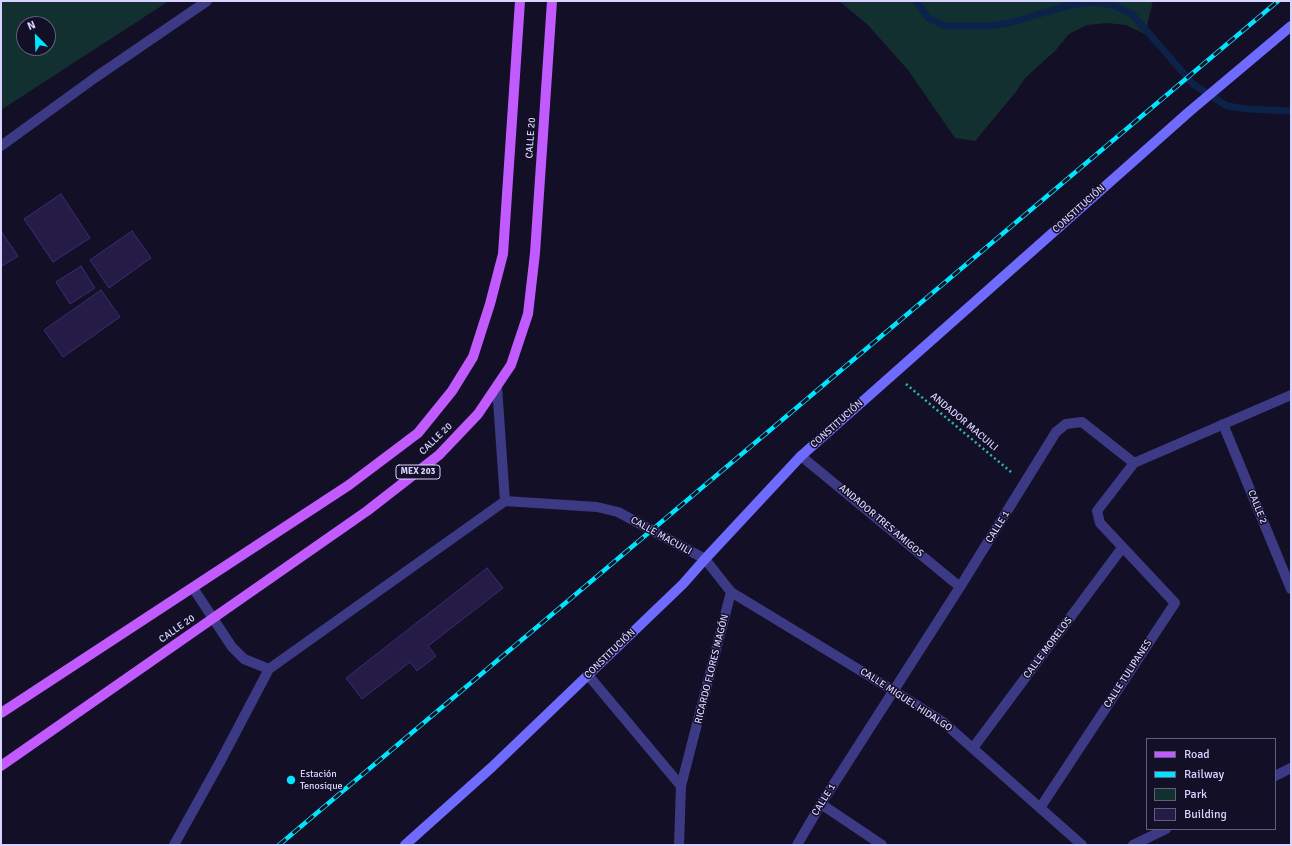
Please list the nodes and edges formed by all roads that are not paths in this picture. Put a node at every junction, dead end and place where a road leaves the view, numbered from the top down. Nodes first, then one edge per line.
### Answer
1 (207, 1) edge
2 (520, 1) edge
3 (552, 1) edge
4 (1291, 26) edge
5 (1, 146) edge
6 (497, 386) junction
7 (1291, 395) edge
8 (1223, 424) junction
9 (801, 456) junction
10 (1134, 463) junction
11 (505, 501) junction
12 (1122, 548) junction
13 (705, 560) junction
14 (960, 587) junction
15 (193, 588) junction
16 (1291, 589) edge
17 (731, 592) junction
18 (214, 618) junction
19 (269, 669) junction
20 (588, 675) junction
21 (894, 691) junction
22 (1, 713) edge
23 (973, 748) junction
24 (1, 766) edge
25 (1291, 768) edge
26 (1276, 776) edge
27 (681, 786) junction
28 (821, 804) junction
29 (1040, 808) junction
30 (1164, 830) edge
31 (174, 845) edge
32 (405, 845) edge
33 (679, 845) edge
34 (797, 845) edge
35 (882, 845) edge
36 (1082, 845) edge
37 (1133, 845) edge

1 - 5 street
2 - 15 main road, CALLE 20 / MEX 203
3 - 6 main road, CALLE 20 / MEX 203
4 - 9 main road, CONSTITUCIÓN
6 - 11 street
6 - 18 main road, CALLE 20 / MEX 203
7 - 8 street
8 - 10 street
8 - 16 street, CALLE 2
9 - 13 main road, CONSTITUCIÓN
9 - 14 street, ANDADOR TRES AMIGOS
10 - 12 street
10 - 14 street, CALLE 1
11 - 13 street, CALLE MACUILI
11 - 19 street
12 - 23 street, CALLE MORELOS
12 - 29 street, CALLE TULIPANES
13 - 17 street
13 - 20 main road, CONSTITUCIÓN
14 - 21 street, CALLE 1
15 - 18 street
15 - 22 main road, CALLE 20 / MEX 203
17 - 21 street, CALLE MIGUEL HIDALGO
17 - 27 street, RICARDO FLORES MAGÓN
18 - 19 street
18 - 24 main road, CALLE 20 / MEX 203
19 - 31 street
20 - 27 street
20 - 32 main road, CONSTITUCIÓN
21 - 23 street, CALLE MIGUEL HIDALGO
21 - 28 street, CALLE 1
23 - 29 street, CALLE MIGUEL HIDALGO
25 - 26 street
27 - 33 street, RICARDO FLORES MAGÓN
28 - 34 street, CALLE 1
28 - 35 street
29 - 36 street, CALLE MIGUEL HIDALGO
30 - 37 street

